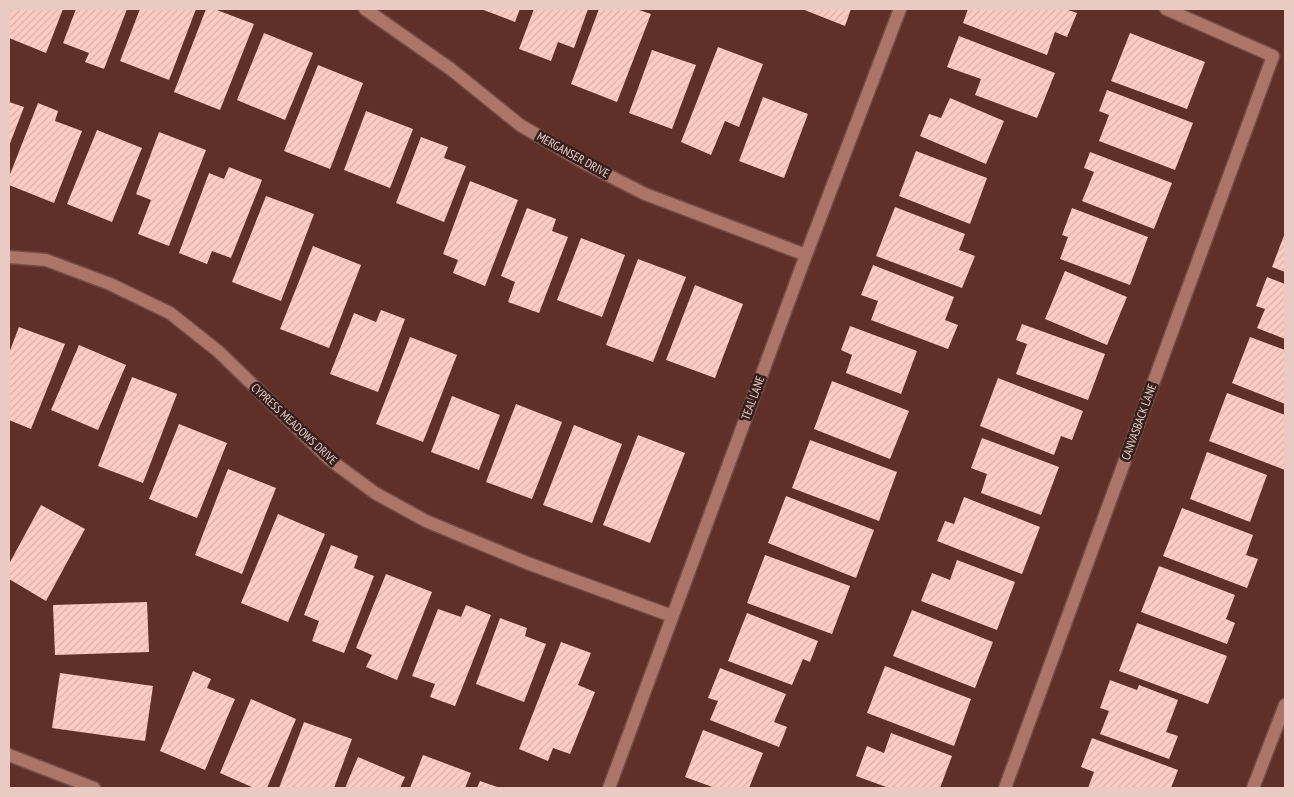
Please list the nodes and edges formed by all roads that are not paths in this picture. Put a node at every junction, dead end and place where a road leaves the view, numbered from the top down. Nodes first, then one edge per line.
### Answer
1 (366, 9) edge
2 (900, 9) edge
3 (1166, 9) edge
4 (806, 255) junction
5 (9, 258) edge
6 (672, 616) junction
7 (1285, 704) edge
8 (9, 755) edge
9 (94, 788) edge
10 (608, 788) edge
11 (1005, 788) edge
12 (1253, 788) edge

1 - 4 street, MERGANSER DRIVE
2 - 4 street, TEAL LANE
3 - 11 street, CANVASBACK LANE
4 - 6 street, TEAL LANE
5 - 6 street, CYPRESS MEADOWS DRIVE
6 - 10 street, TEAL LANE
7 - 12 street
8 - 9 street

